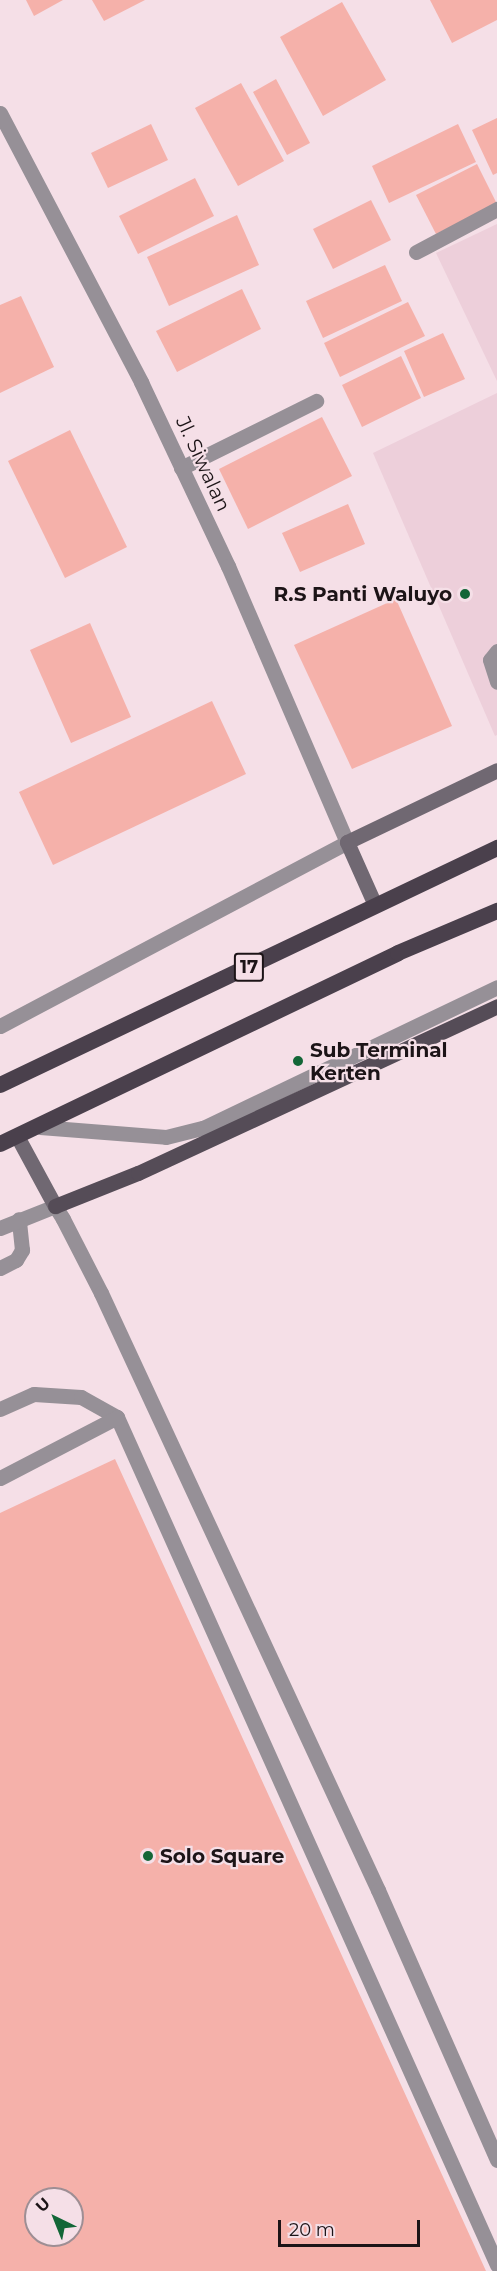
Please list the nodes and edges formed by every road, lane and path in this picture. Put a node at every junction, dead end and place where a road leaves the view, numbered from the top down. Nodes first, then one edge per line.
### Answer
1 (0, 113) edge
2 (497, 209) edge
3 (416, 252) dead end
4 (316, 401) dead end
5 (181, 468) junction
6 (497, 651) edge
7 (497, 682) edge
8 (497, 770) edge
9 (347, 842) junction
10 (497, 848) edge
11 (375, 905) junction
12 (497, 911) edge
13 (497, 987) edge
14 (497, 1006) edge
15 (0, 1026) edge
16 (0, 1084) edge
17 (40, 1127) junction
18 (17, 1136) junction
19 (0, 1144) edge
20 (55, 1206) junction
21 (19, 1219) junction
22 (0, 1228) edge
23 (0, 1268) edge
24 (0, 1409) edge
25 (117, 1418) junction
26 (0, 1478) edge
27 (497, 2160) edge
28 (497, 2265) edge

1 - 5 street, Jl. Siwalan
2 - 3 street
4 - 5 street
5 - 9 street, Jl. Siwalan
6 - 7 street
8 - 9 main road
9 - 11 main road
9 - 15 street
10 - 11 highway, 17
11 - 16 highway, 17
12 - 17 highway
13 - 17 street
14 - 20 main road
17 - 18 highway
18 - 19 highway
18 - 20 main road
20 - 21 street
20 - 27 street
21 - 22 street
21 - 23 street
24 - 25 street
25 - 26 street
25 - 28 street

